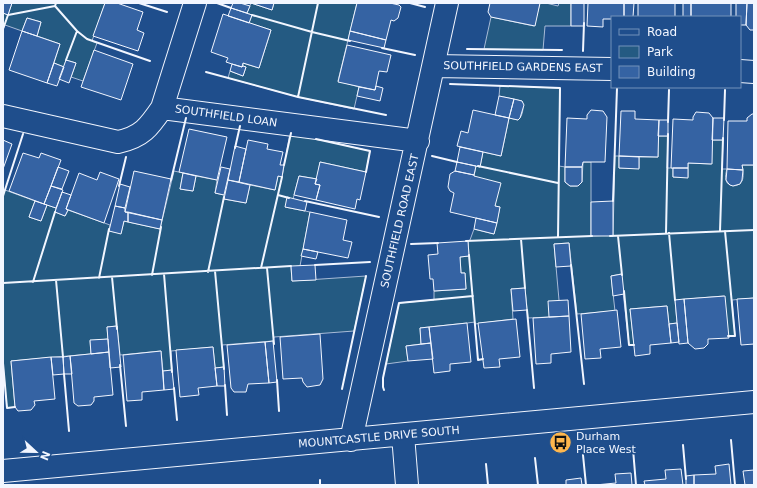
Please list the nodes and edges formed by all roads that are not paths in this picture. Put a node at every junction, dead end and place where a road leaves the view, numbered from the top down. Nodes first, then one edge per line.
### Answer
1 (195, 3) edge
2 (447, 3) edge
3 (434, 66) junction
4 (611, 69) edge
5 (741, 71) edge
6 (754, 72) edge
7 (162, 108) junction
8 (3, 116) edge
9 (418, 141) junction
10 (754, 402) edge
11 (403, 434) junction
12 (351, 440) junction
13 (3, 471) edge
14 (407, 485) edge

1 - 7 street
2 - 3 street, SOUTHFIELD ROAD EAST
3 - 4 street, SOUTHFIELD GARDENS EAST
3 - 9 street, SOUTHFIELD ROAD EAST
5 - 6 street
7 - 8 street, SOUTHFIELD LOAN
7 - 9 street, SOUTHFIELD LOAN
9 - 12 street, SOUTHFIELD ROAD EAST
10 - 11 street, MOUNTCASTLE DRIVE SOUTH
11 - 12 street, MOUNTCASTLE DRIVE SOUTH
11 - 14 street
12 - 13 street, MOUNTCASTLE DRIVE SOUTH

